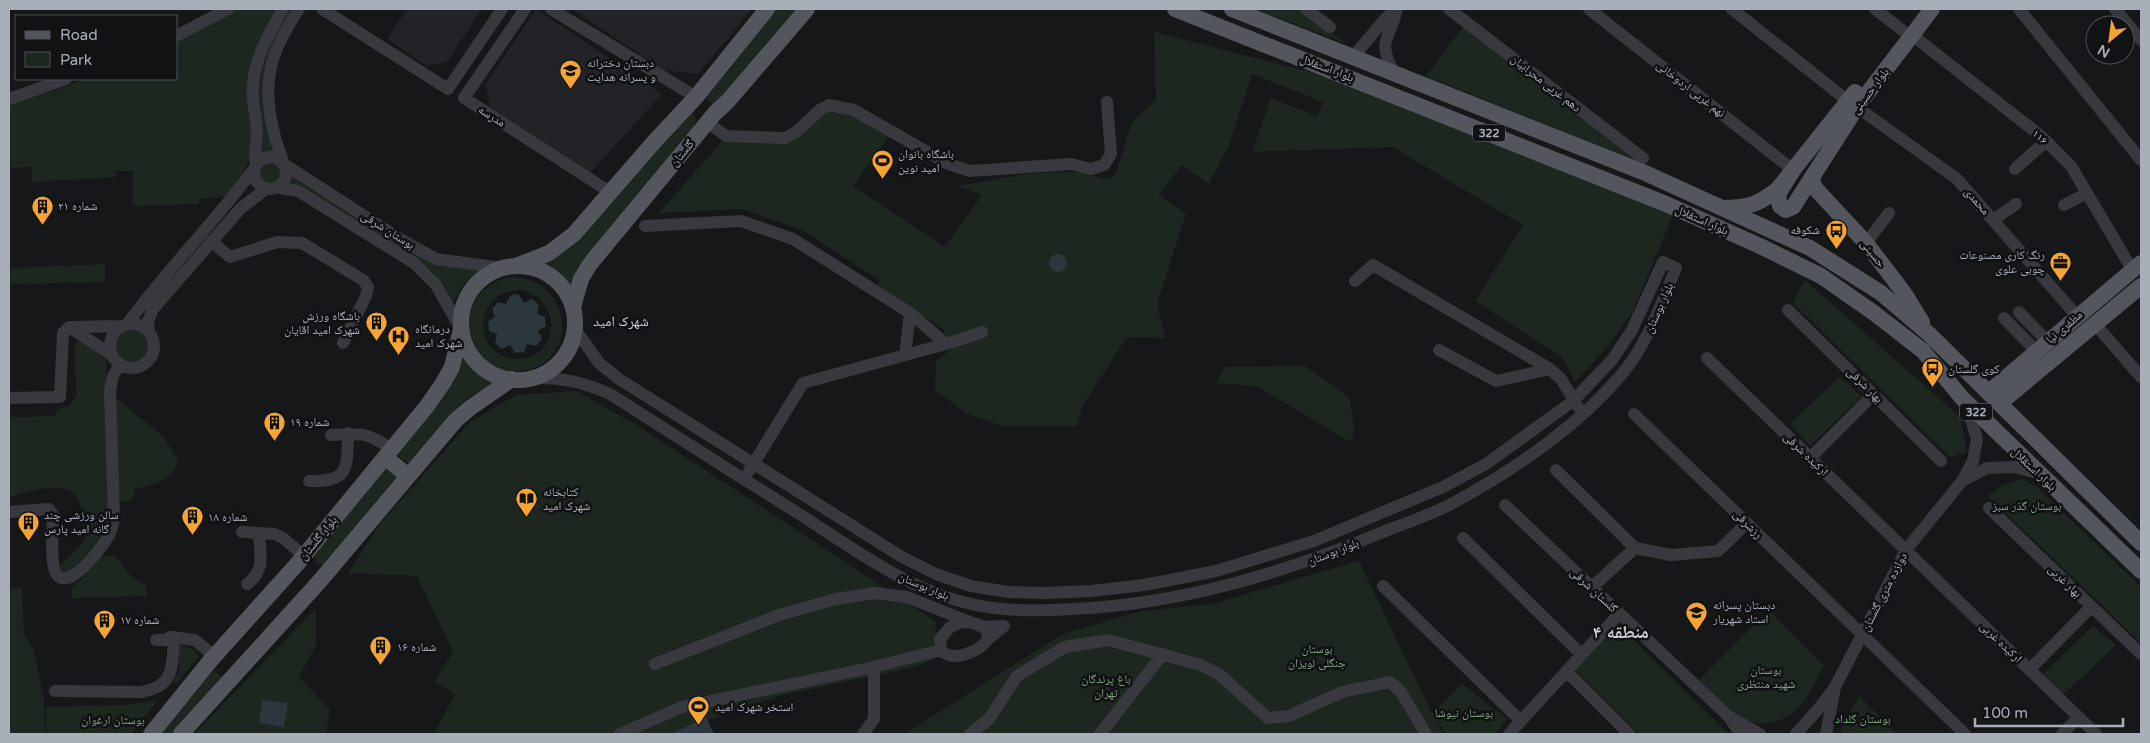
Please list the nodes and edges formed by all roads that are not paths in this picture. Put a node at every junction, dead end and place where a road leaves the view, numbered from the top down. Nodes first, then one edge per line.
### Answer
1 (228, 9) edge
2 (283, 9) edge
3 (299, 9) edge
4 (322, 9) edge
5 (502, 9) edge
6 (525, 9) edge
7 (551, 9) edge
8 (767, 9) edge
9 (807, 9) edge
10 (1175, 9) edge
11 (1232, 9) edge
12 (1306, 9) edge
13 (1397, 9) edge
14 (1449, 9) edge
15 (1589, 9) edge
16 (1732, 9) edge
17 (1875, 9) edge
18 (1919, 9) edge
19 (1932, 9) edge
20 (2019, 9) edge
21 (2115, 9) edge
22 (1330, 27) dead end
23 (1907, 33) junction
24 (178, 35) edge
25 (2141, 40) edge
26 (1353, 57) junction
27 (1394, 72) junction
28 (63, 80) edge
29 (9, 99) edge
30 (692, 101) junction
31 (1107, 102) dead end
32 (1853, 104) junction
33 (711, 117) junction
34 (2046, 141) junction
35 (1643, 158) dead end
36 (2141, 160) edge
37 (284, 164) junction
38 (255, 167) junction
39 (2015, 168) dead end
40 (1793, 170) junction
41 (1812, 177) junction
42 (272, 188) junction
43 (610, 192) junction
44 (2087, 193) junction
45 (2016, 204) dead end
46 (2064, 206) dead end
47 (1722, 208) junction
48 (1889, 213) dead end
49 (1993, 220) junction
50 (645, 226) dead end
51 (211, 241) junction
52 (1866, 243) junction
53 (1810, 248) junction
54 (1801, 266) junction
55 (509, 267) junction
56 (2137, 267) edge
57 (1356, 281) dead end
58 (2141, 286) edge
59 (573, 307) junction
60 (1788, 310) dead end
61 (2019, 312) dead end
62 (910, 313) junction
63 (2077, 316) junction
64 (2004, 318) dead end
65 (2095, 324) junction
66 (124, 325) junction
67 (69, 326) junction
68 (461, 329) junction
69 (575, 329) junction
70 (149, 331) junction
71 (982, 332) dead end
72 (1929, 334) junction
73 (343, 343) dead end
74 (946, 344) junction
75 (2041, 346) junction
76 (1620, 348) junction
77 (1439, 350) dead end
78 (905, 355) junction
79 (1707, 358) dead end
80 (116, 360) junction
81 (1633, 360) junction
82 (1550, 369) junction
83 (2009, 374) junction
84 (2141, 377) edge
85 (534, 378) junction
86 (512, 379) junction
87 (2026, 382) junction
88 (1874, 394) junction
89 (9, 398) edge
90 (1962, 398) junction
91 (1994, 398) junction
92 (1573, 400) junction
93 (1582, 413) junction
94 (1634, 414) dead end
95 (331, 432) dead end
96 (346, 433) junction
97 (388, 453) junction
98 (1810, 458) junction
99 (1941, 461) dead end
100 (753, 464) junction
101 (1556, 470) dead end
102 (2038, 474) junction
103 (408, 476) junction
104 (744, 479) junction
105 (1962, 480) junction
106 (309, 481) dead end
107 (1439, 489) junction
108 (1451, 504) junction
109 (1505, 505) dead end
110 (1989, 508) dead end
111 (9, 512) edge
112 (1747, 523) junction
113 (257, 534) junction
114 (242, 535) dead end
115 (1463, 538) dead end
116 (2141, 543) edge
117 (1635, 548) junction
118 (1906, 550) junction
119 (902, 557) junction
120 (301, 559) junction
121 (1226, 568) junction
122 (1213, 571) junction
123 (2141, 571) edge
124 (893, 573) junction
125 (319, 582) junction
126 (247, 584) dead end
127 (1383, 586) dead end
128 (1220, 588) junction
129 (1591, 588) junction
130 (1008, 592) junction
131 (2091, 607) junction
132 (938, 608) junction
133 (1006, 610) junction
134 (1619, 614) junction
135 (950, 627) junction
136 (982, 630) junction
137 (1863, 634) junction
138 (156, 636) dead end
139 (172, 637) junction
140 (941, 650) junction
141 (1163, 654) junction
142 (1581, 654) junction
143 (2141, 654) edge
144 (212, 658) junction
145 (654, 664) dead end
146 (874, 667) junction
147 (2030, 670) junction
148 (1566, 671) junction
149 (230, 681) junction
150 (1834, 687) junction
151 (55, 690) dead end
152 (1728, 716) junction
153 (2078, 717) junction
154 (1521, 721) junction
155 (151, 734) edge
156 (181, 734) edge
157 (620, 734) edge
158 (863, 734) edge
159 (970, 734) edge
160 (1100, 734) edge
161 (1426, 734) edge
162 (1509, 734) edge
163 (1630, 734) edge
164 (1741, 734) edge
165 (1760, 734) edge
166 (1796, 734) edge
167 (1826, 734) edge
168 (1965, 734) edge
169 (2062, 734) edge
170 (2096, 734) edge

1 - 24 street
2 - 38 street
3 - 37 street
4 - 5 street
6 - 43 street, مدرسه
7 - 30 street
8 - 30 main road
9 - 33 main road, گلستان
10 - 54 main road, بلوار استقلال / 322
11 - 26 main road, بلوار استقلال / 322
12 - 22 street
13 - 26 street
13 - 27 street
14 - 35 street, دهم غربی محرابیان
15 - 40 street, نهم غربی اردوخانی
16 - 32 street, محمدی
17 - 23 street, ۱۱۶
18 - 23 main road, بلوار حسینی
19 - 23 main road, بلوار حسینی
20 - 36 street
21 - 25 street
23 - 32 main road, بلوار حسینی
23 - 34 street, ۱۱۶
26 - 27 main road, بلوار استقلال / 322
27 - 47 main road, بلوار استقلال / 322
28 - 29 street
30 - 33 main road
30 - 43 main road
31 - 33 street
32 - 40 main road, بلوار حسینی
32 - 41 main road, بلوار حسینی
32 - 49 street, محمدی
33 - 59 main road, گلستان
34 - 39 street
34 - 44 street, ۱۱۶
37 - 38 street
37 - 42 street
37 - 55 street, بوستان شرقی
38 - 42 street
38 - 66 street
40 - 41 main road, بلوار حسینی
40 - 47 main road
41 - 52 main road, حسینی
42 - 51 street
42 - 68 street, بوستان شرقی
43 - 55 main road
44 - 46 street
44 - 56 street, ۱۱۶
45 - 49 street
47 - 53 main road, بلوار استقلال / 322
48 - 52 street
49 - 63 street, محمدی
50 - 62 street
51 - 70 street
51 - 73 street
52 - 72 main road, حسینی
53 - 54 main road
53 - 72 main road, بلوار استقلال / 322
54 - 90 main road, بلوار استقلال / 322
55 - 59 main road
55 - 68 main road
56 - 63 main road, مظفری نیا
57 - 82 street
58 - 65 main road, مظفری نیا
59 - 69 main road
60 - 88 street, بهار شرقی
61 - 75 street
62 - 74 street
62 - 78 street
63 - 75 main road, مظفری نیا
64 - 75 street
65 - 84 street
65 - 87 main road, مظفری نیا
66 - 67 street
66 - 70 street
66 - 80 street
67 - 80 street
67 - 89 street
68 - 86 main road
68 - 97 main road, بلوار گلستان
69 - 85 main road
69 - 100 street, بلوار بوستان
70 - 80 street
71 - 74 street
72 - 91 main road, بلوار استقلال / 322
74 - 78 street
75 - 83 main road, مظفری نیا
76 - 81 street
76 - 81 street, بلوار بوستان
76 - 92 street, بلوار بوستان
77 - 82 street
78 - 100 street
79 - 98 street, ارکیده شرقی
80 - 111 street
81 - 93 street, بلوار بوستان
82 - 92 street
83 - 87 main road
83 - 91 main road, مظفری نیا
85 - 86 main road
85 - 104 street, بلوار بوستان
86 - 103 main road
87 - 91 main road, مظفری نیا
88 - 98 street
88 - 99 street, بهار شرقی
90 - 102 main road, بلوار استقلال / 322
90 - 105 street
91 - 116 main road, بلوار استقلال / 322
92 - 93 street
92 - 107 street, بلوار بوستان
93 - 108 street, بلوار بوستان
94 - 112 street, رزشرقی
95 - 96 street
96 - 97 street
96 - 106 street
97 - 103 main road
97 - 120 main road, بلوار گلستان
98 - 118 street, ارکیده شرقی
100 - 104 street
100 - 119 street, بلوار بوستان
101 - 117 street
102 - 105 street
102 - 123 main road, بلوار استقلال / 322
103 - 125 main road
104 - 124 street, بلوار بوستان
105 - 118 street, دوازده متری گلستان
107 - 108 street
107 - 121 street, بلوار بوستان
108 - 128 street, بلوار بوستان
109 - 129 street, گلستان شرقی
110 - 131 street, بهار غربی
112 - 117 street
112 - 137 street, رزشرقی
113 - 114 street
113 - 120 street
113 - 126 street
115 - 142 street
117 - 129 street
118 - 137 street, دوازده متری گلستان
118 - 147 street, ارکیده غربی
119 - 124 street
119 - 130 street, بلوار بوستان
120 - 125 main road
120 - 144 main road, بلوار گلستان
121 - 122 street, بلوار بوستان
121 - 128 street
122 - 128 street
122 - 130 street, بلوار بوستان
124 - 133 street, بلوار بوستان
125 - 149 main road
127 - 154 street
128 - 133 street, بلوار بوستان
129 - 134 street, گلستان شرقی
130 - 133 street
131 - 143 street, بهار غربی
131 - 147 street
132 - 135 street
132 - 136 street
132 - 145 street
133 - 136 street
134 - 142 street
134 - 152 street, گلستان شرقی
135 - 136 street
135 - 140 street
136 - 140 street
137 - 150 street, دوازده متری گلستان
137 - 168 street, رزشرقی
138 - 139 street
139 - 144 street
139 - 151 street
140 - 146 street
141 - 159 street
141 - 160 street
141 - 161 street
142 - 148 street
144 - 149 main road
144 - 155 main road, بلوار گلستان
146 - 157 street
146 - 158 street
147 - 153 street, ارکیده غربی
148 - 154 street
148 - 163 street
149 - 156 main road
150 - 166 street
150 - 167 street
152 - 164 street
152 - 165 street
153 - 169 street
153 - 170 street, ارکیده غربی
154 - 162 street

